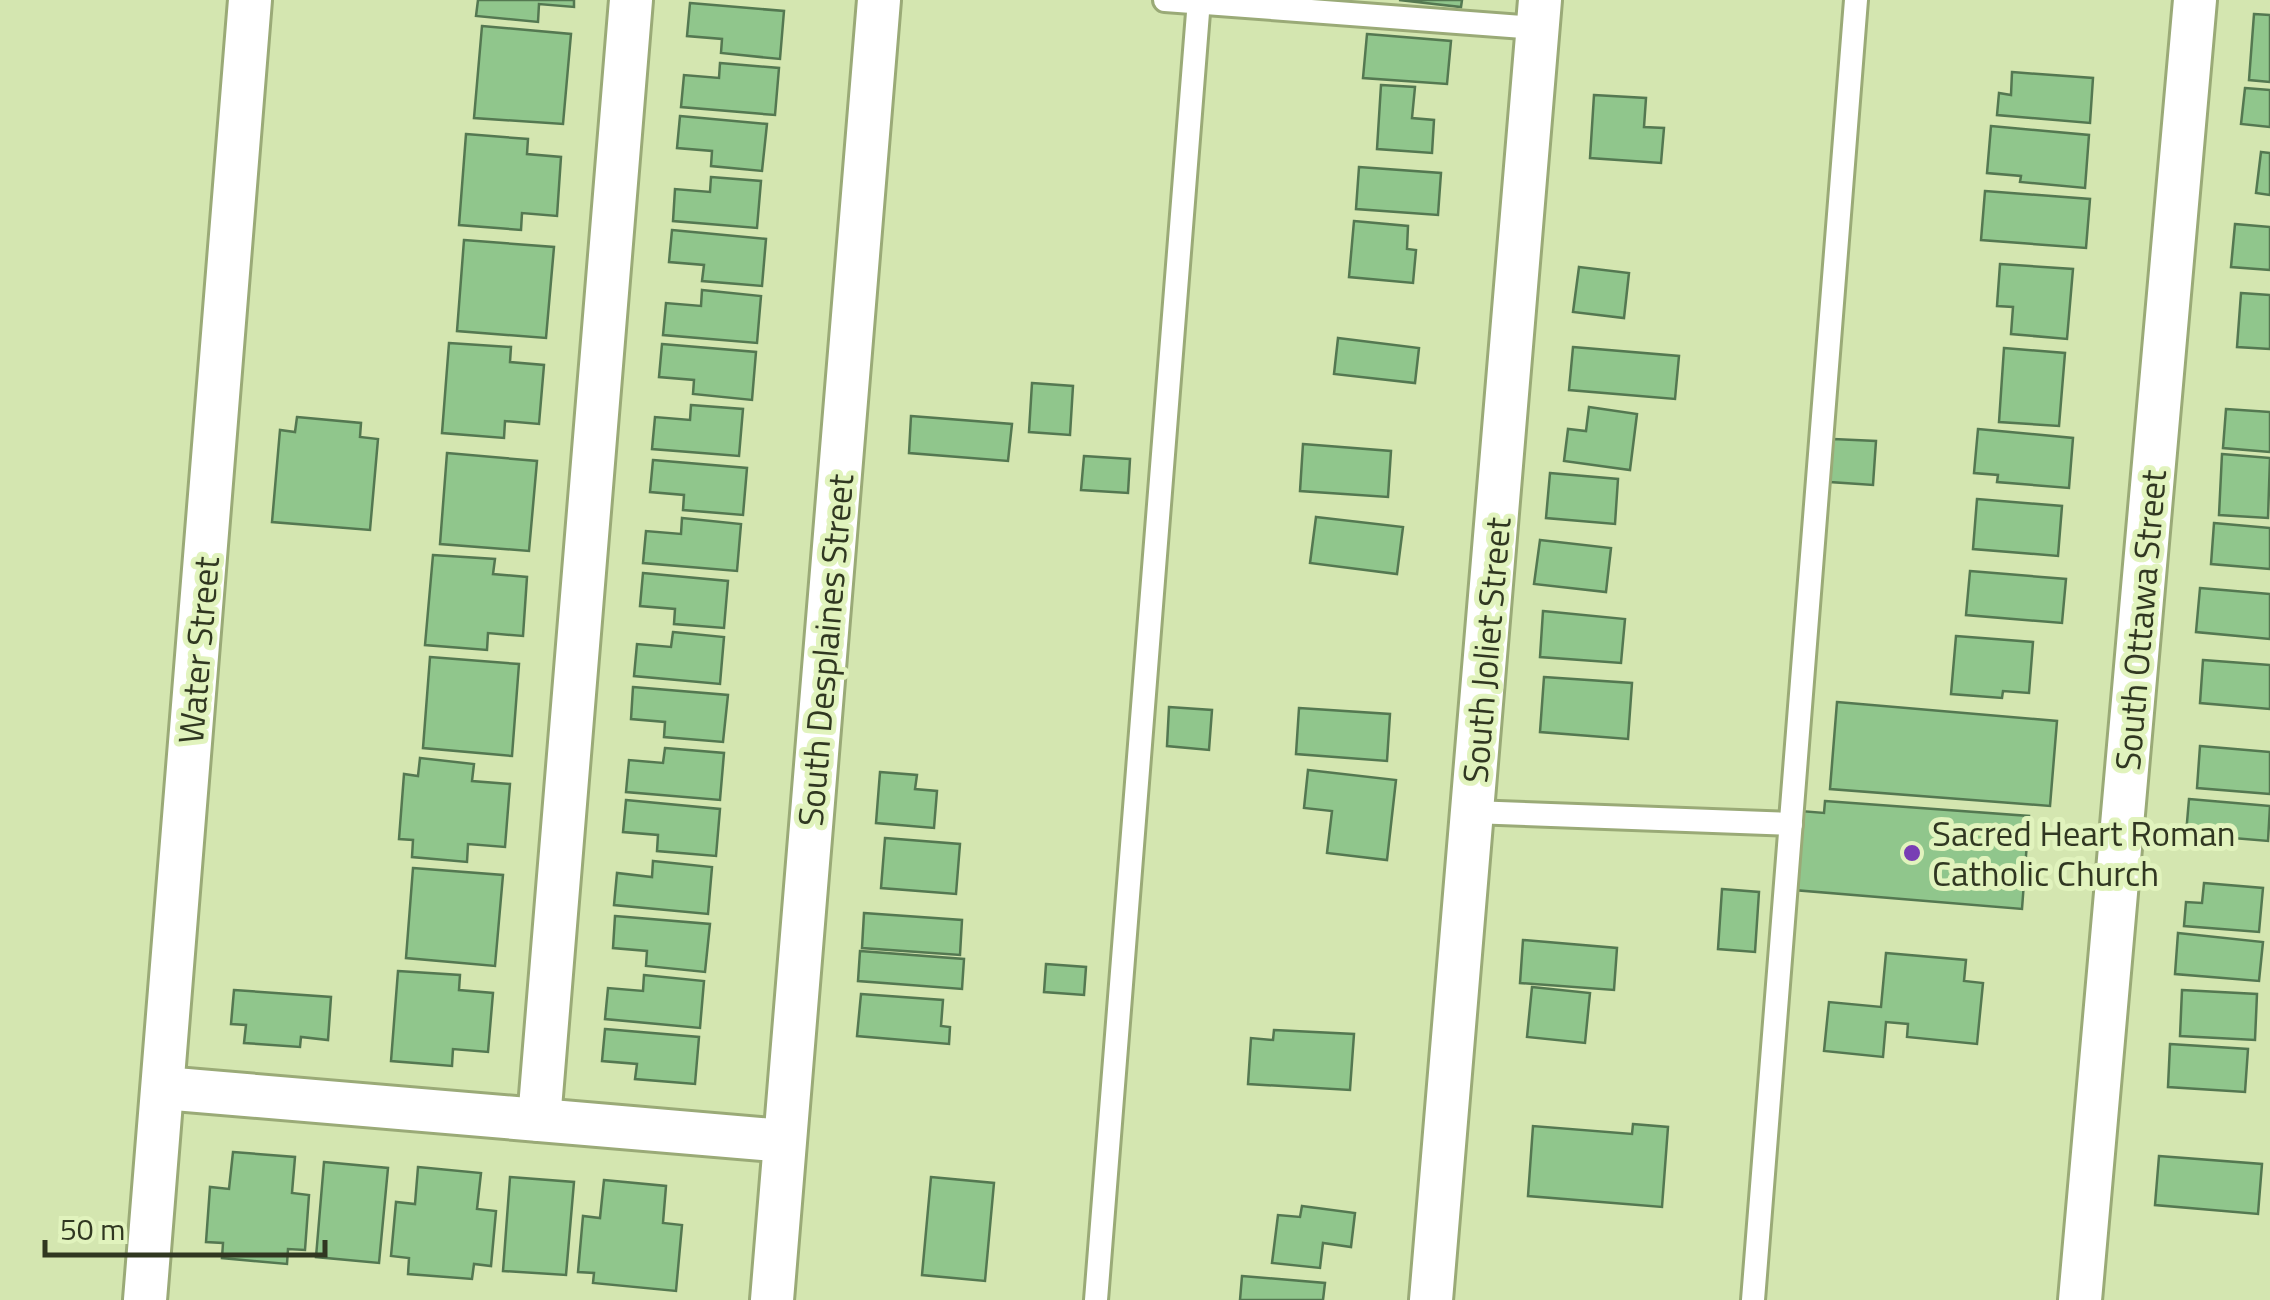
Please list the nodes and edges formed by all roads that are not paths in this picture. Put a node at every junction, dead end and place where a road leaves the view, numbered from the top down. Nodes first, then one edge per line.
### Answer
1 (250, 0) edge
2 (631, 0) edge
3 (879, 0) edge
4 (1166, 0) edge
5 (1856, 0) edge
6 (2196, 0) edge
7 (1199, 1) edge
8 (1539, 14) edge
9 (1472, 812) junction
10 (1791, 824) junction
11 (162, 1088) junction
12 (538, 1120) junction
13 (784, 1141) junction
14 (145, 1300) edge
15 (772, 1300) edge
16 (1096, 1300) edge
17 (1431, 1300) edge
18 (1754, 1300) edge
19 (2080, 1300) edge

1 - 11 street, Water Street
2 - 12 street
3 - 13 street, South Desplaines Street
4 - 7 lane
5 - 10 lane
6 - 19 street, South Ottawa Street
7 - 8 lane
7 - 16 lane
8 - 9 street, South Joliet Street
9 - 10 lane
9 - 17 street, South Joliet Street
10 - 18 lane
11 - 12 street
11 - 14 street, Water Street
12 - 13 street
13 - 15 street, South Desplaines Street

